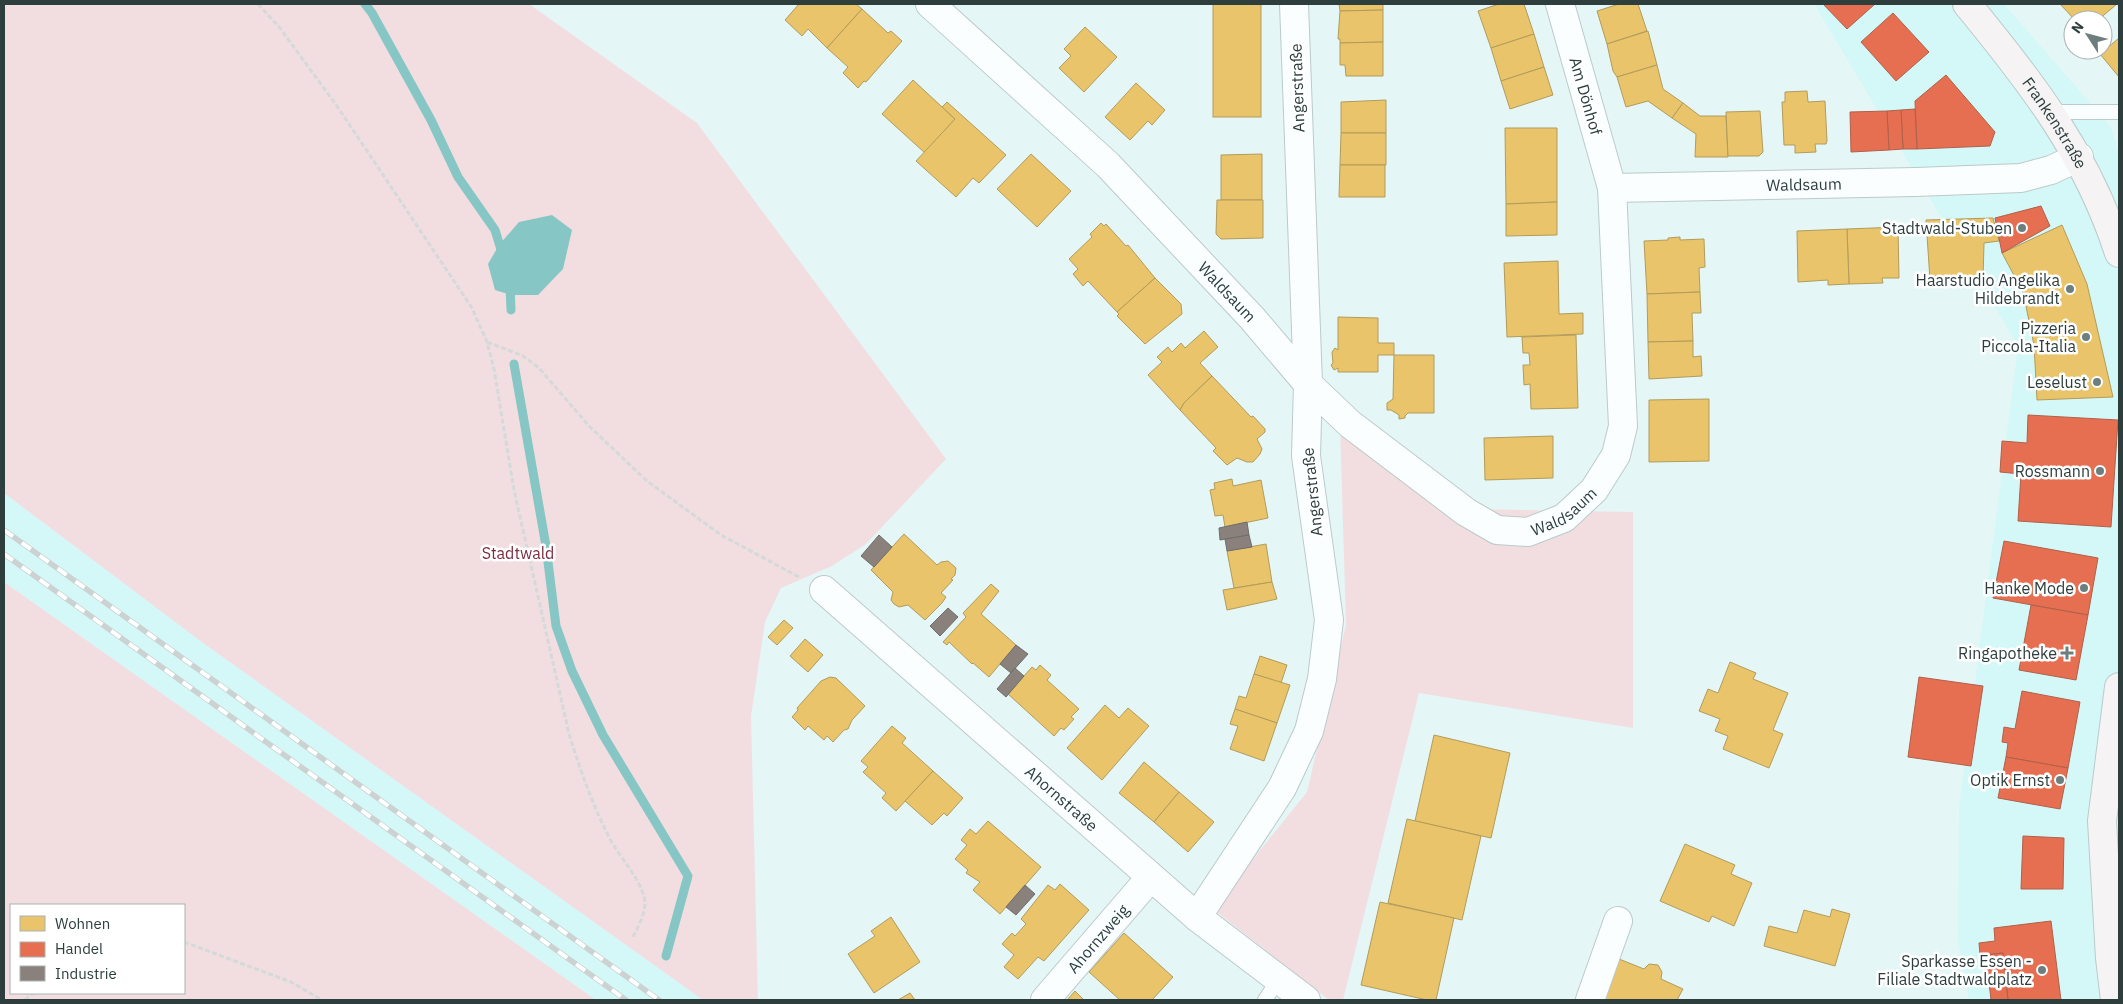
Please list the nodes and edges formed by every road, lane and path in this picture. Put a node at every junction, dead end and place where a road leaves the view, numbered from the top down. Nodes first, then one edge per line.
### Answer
1 (258, 4) edge
2 (932, 4) edge
3 (1294, 4) edge
4 (1560, 4) edge
5 (1968, 4) edge
6 (2051, 112) junction
7 (2119, 112) edge
8 (2079, 157) junction
9 (1612, 188) junction
10 (2119, 253) edge
11 (487, 342) junction
12 (1308, 384) junction
13 (824, 590) joint
14 (2119, 687) edge
15 (1151, 877) junction
16 (1196, 917) junction
17 (1618, 920) dead end
18 (632, 939) dead end
19 (185, 942) edge
20 (1271, 990) edge
21 (322, 1000) edge
22 (1045, 1000) edge
23 (1306, 1000) edge
24 (1590, 1000) edge
25 (2115, 1000) edge

1 - 11 path
2 - 12 street, Waldsaum
3 - 12 street, Angerstraße
4 - 9 street, Am Dönhof
5 - 6 main road, Frankenstraße
6 - 7 lane
6 - 8 main road, Frankenstraße
8 - 9 street, Waldsaum
8 - 10 main road, Frankenstraße
9 - 12 street, Waldsaum
11 - 13 path
11 - 18 path
12 - 16 street, Angerstraße
13 - 15 street, Ahornstraße
14 - 25 main road
15 - 16 street, Ahornstraße
15 - 22 street, Ahornzweig
16 - 20 street, Ahornstraße
17 - 24 street
19 - 21 path
20 - 23 street, Ahornstraße

